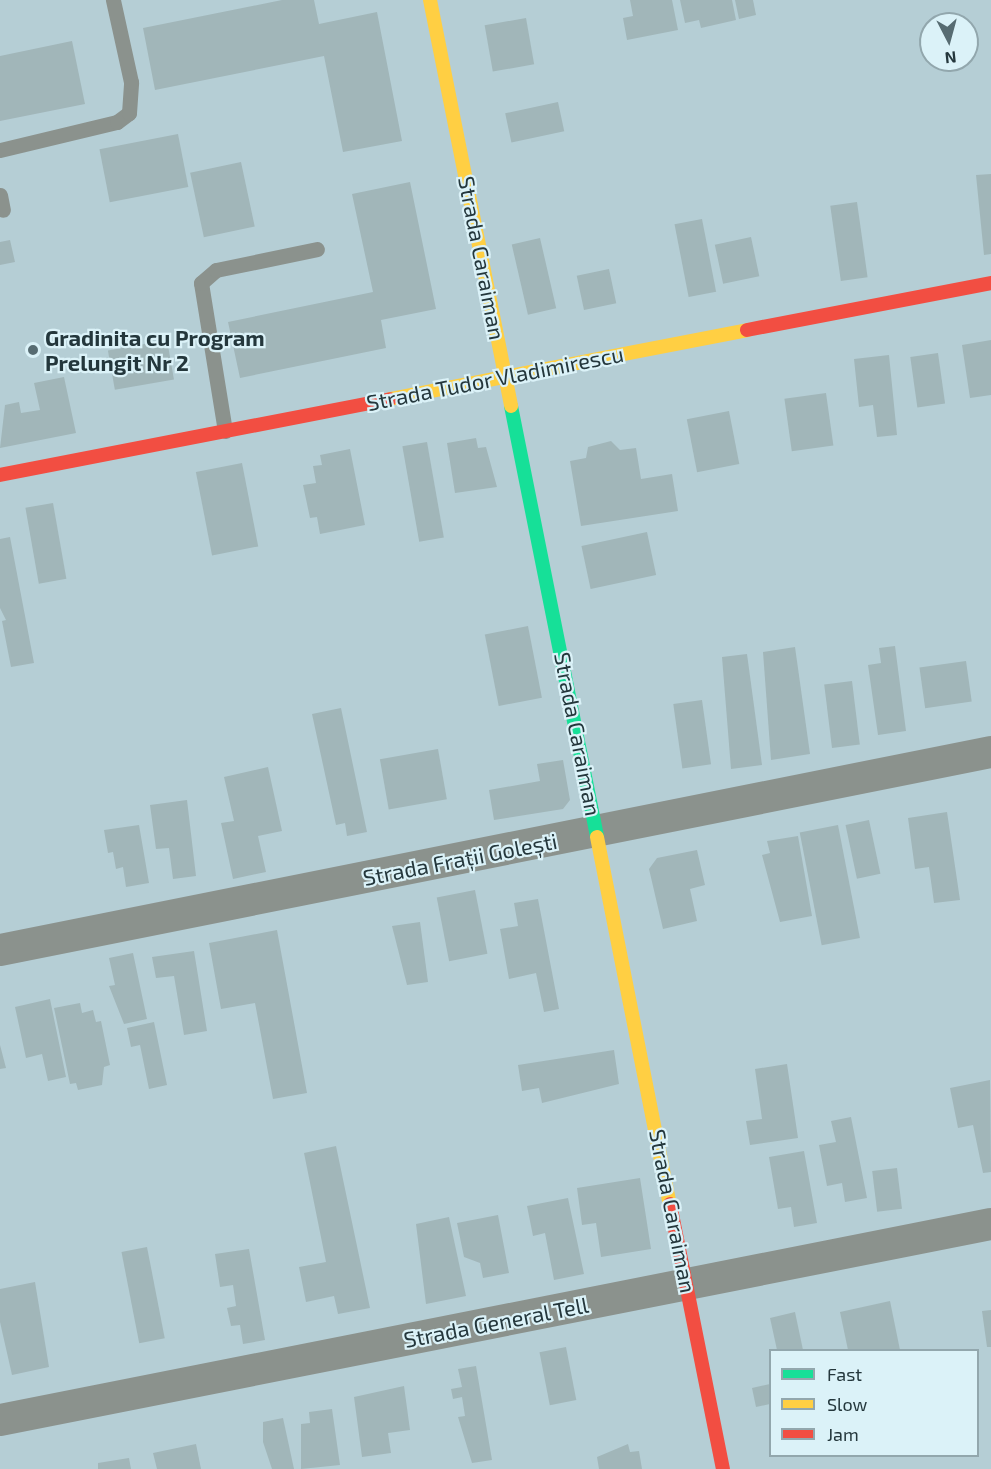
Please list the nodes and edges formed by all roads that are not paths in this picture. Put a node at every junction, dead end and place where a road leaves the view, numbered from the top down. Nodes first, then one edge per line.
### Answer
1 (113, 0) edge
2 (430, 0) edge
3 (0, 150) edge
4 (316, 249) dead end
5 (991, 283) edge
6 (505, 376) junction
7 (225, 431) junction
8 (0, 476) edge
9 (991, 752) edge
10 (597, 832) junction
11 (0, 950) edge
12 (991, 1224) edge
13 (688, 1284) junction
14 (0, 1420) edge
15 (723, 1469) edge

1 - 3 lane
2 - 6 street, Strada Caraiman
4 - 7 lane
5 - 6 street, Strada Tudor Vladimirescu
6 - 7 street, Strada Tudor Vladimirescu
6 - 10 street, Strada Caraiman
7 - 8 street, Strada Tudor Vladimirescu
9 - 10 street, Strada Frații Golești
10 - 11 street, Strada Frații Golești
10 - 13 street, Strada Caraiman
12 - 13 street, Strada General Tell
13 - 14 street, Strada General Tell
13 - 15 street, Strada Caraiman

